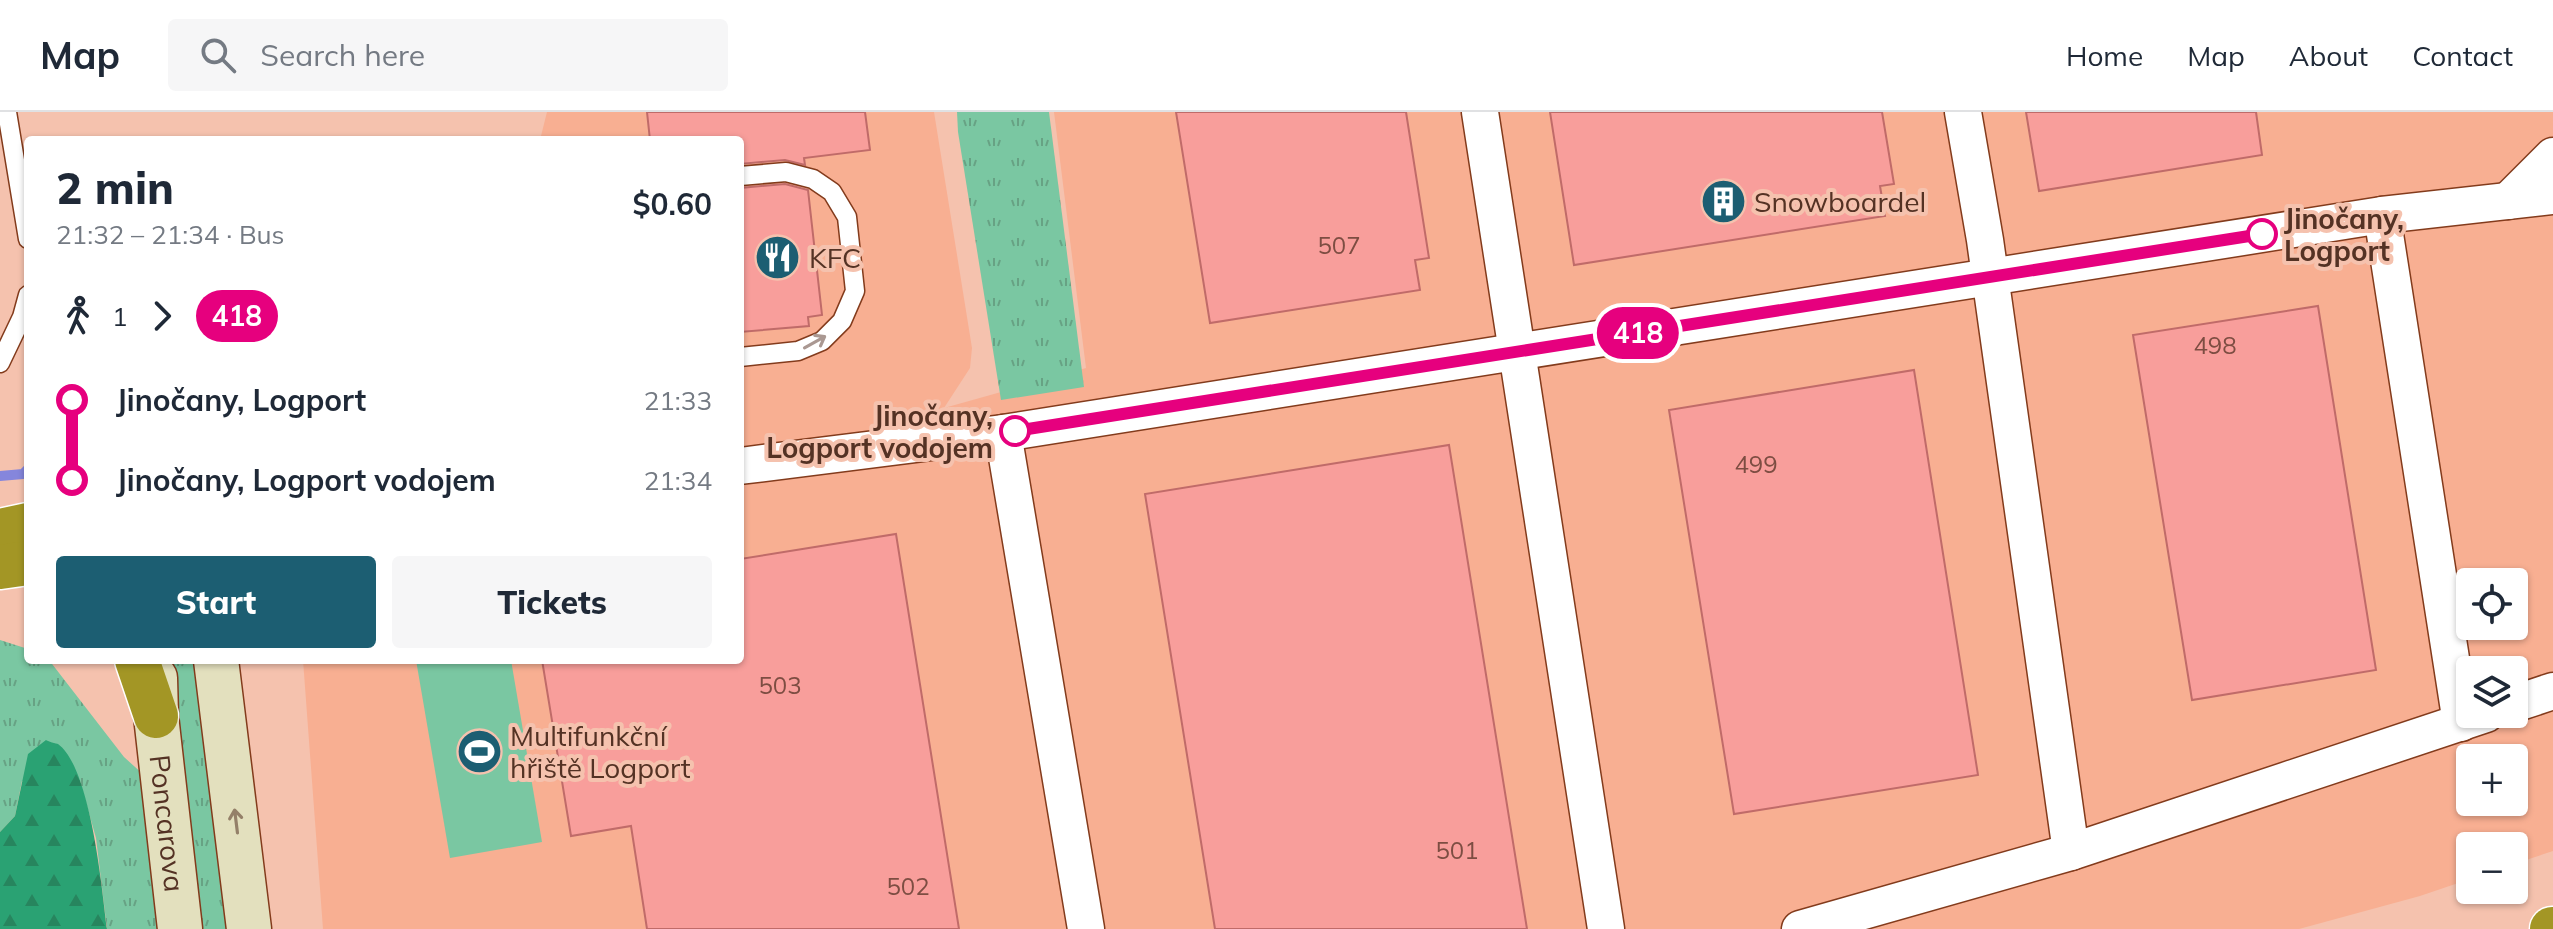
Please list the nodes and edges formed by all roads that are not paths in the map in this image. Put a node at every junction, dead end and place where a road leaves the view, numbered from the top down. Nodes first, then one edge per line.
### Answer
1 (7, 112) edge
2 (1480, 112) edge
3 (1963, 112) edge
4 (2553, 156) edge
5 (744, 176) edge
6 (2553, 196) edge
7 (2508, 201) junction
8 (24, 215) edge
9 (2382, 215) junction
10 (1991, 277) junction
11 (24, 310) edge
12 (1518, 352) junction
13 (744, 357) edge
14 (0, 363) edge
15 (1003, 433) junction
16 (744, 465) edge
17 (24, 526) edge
18 (0, 531) edge
19 (24, 564) edge
20 (0, 569) edge
21 (24, 572) edge
22 (2463, 656) edge
23 (138, 664) edge
24 (154, 664) edge
25 (218, 664) edge
26 (2553, 691) edge
27 (2528, 699) edge
28 (156, 716) junction
29 (2456, 724) edge
30 (2071, 852) junction
31 (247, 914) edge
32 (180, 929) edge
33 (1086, 929) edge
34 (1606, 929) edge
35 (1800, 929) edge

1 - 8 lane
2 - 12 street
3 - 10 street
4 - 7 street
13 -> 5 lane
6 - 7 street
7 - 9 street
9 - 10 street
9 - 22 street
10 - 12 street
10 - 30 street
11 - 14 lane
12 - 15 street
12 - 34 street
15 - 16 street
15 - 33 street
17 - 18 highway
19 - 20 highway
20 - 21 highway
23 - 28 highway
24 - 28 main road, Poncarova
31 -> 25 main road
26 - 27 street
28 - 32 main road, Poncarova
29 - 30 street
30 - 35 street

